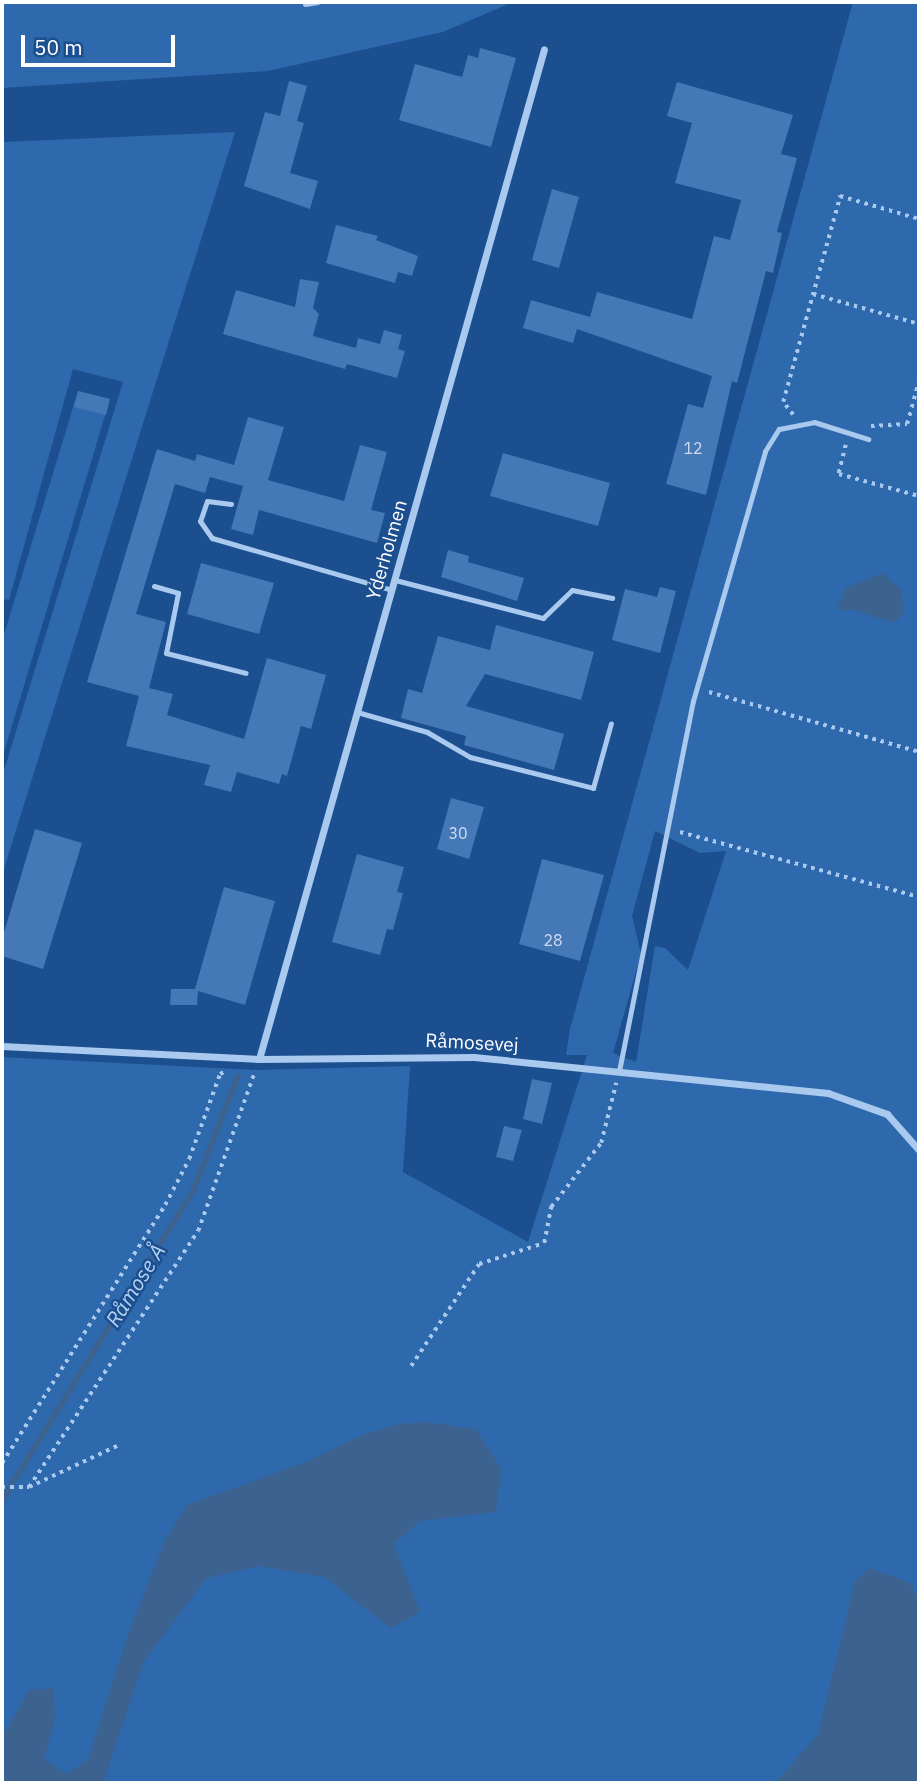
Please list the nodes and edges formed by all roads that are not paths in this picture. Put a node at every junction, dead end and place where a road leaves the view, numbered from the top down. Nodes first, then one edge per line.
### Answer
1 (318, 2) edge
2 (305, 4) dead end
3 (544, 49) dead end
4 (868, 439) dead end
5 (231, 504) dead end
6 (395, 580) junction
7 (154, 586) dead end
8 (392, 590) junction
9 (612, 597) dead end
10 (246, 673) dead end
11 (358, 712) junction
12 (611, 723) dead end
13 (2, 1046) edge
14 (259, 1059) junction
15 (619, 1071) junction
16 (919, 1150) edge

1 - 2 lane
3 - 6 street, Yderholmen
4 - 15 lane
5 - 8 lane
6 - 8 street, Yderholmen
6 - 9 lane
7 - 10 lane
8 - 11 street, Yderholmen
11 - 12 lane
11 - 14 street, Yderholmen
13 - 14 street, Råmosevej
14 - 15 street, Råmosevej
15 - 16 street, Råmosevej

